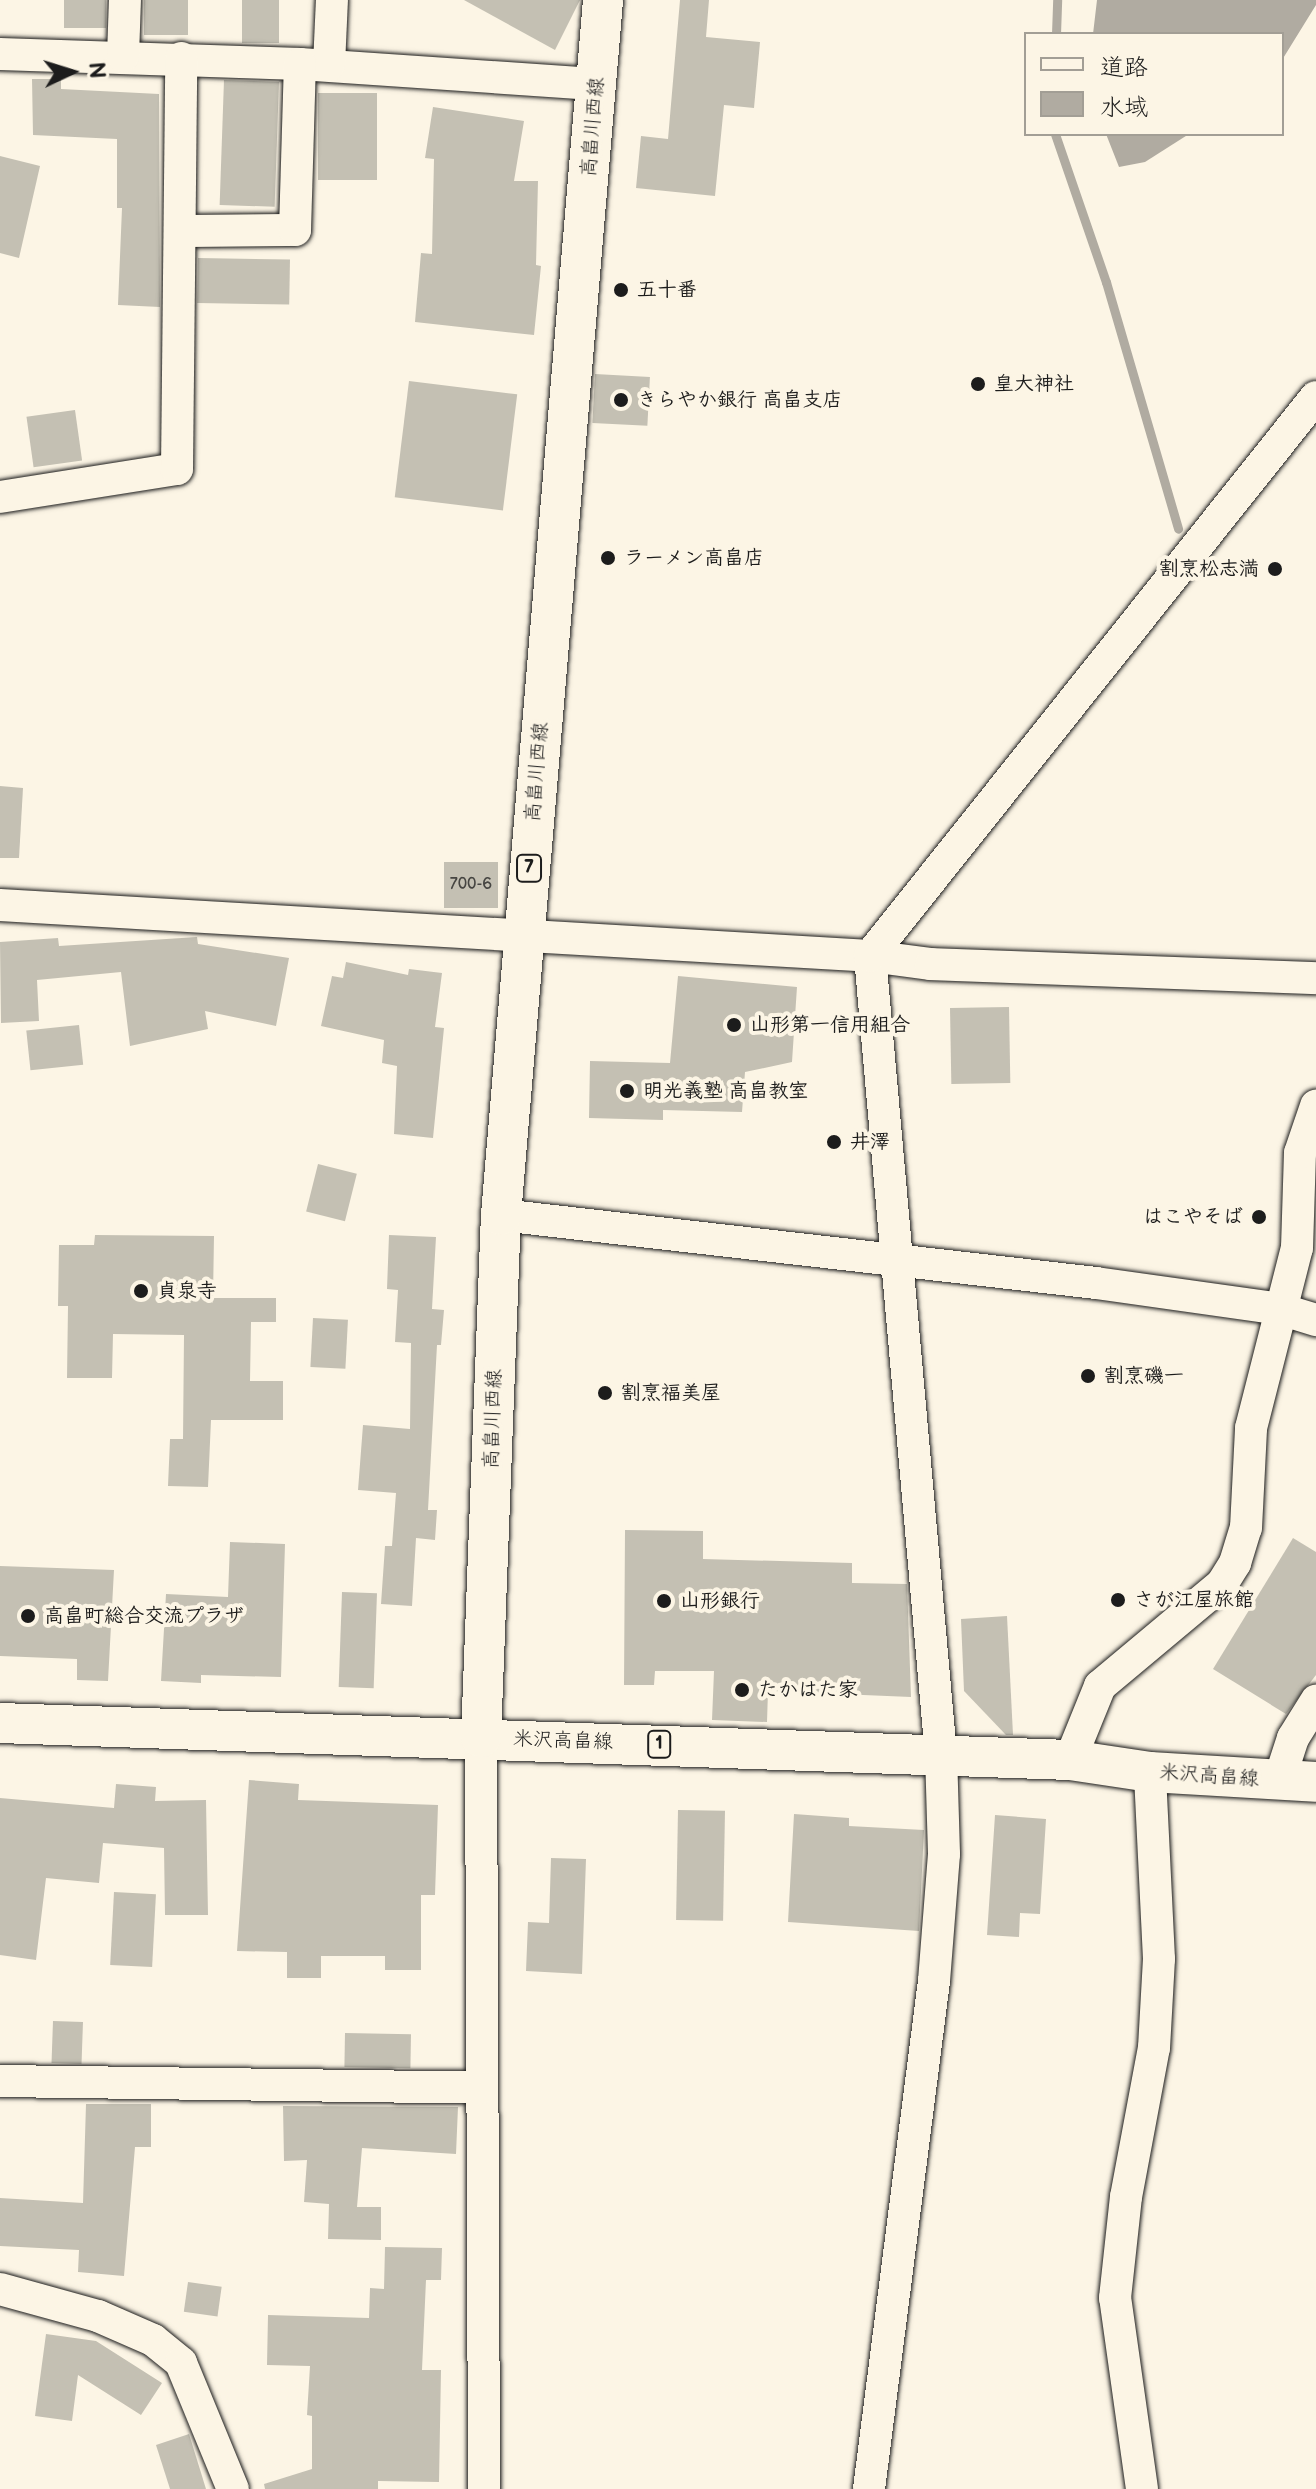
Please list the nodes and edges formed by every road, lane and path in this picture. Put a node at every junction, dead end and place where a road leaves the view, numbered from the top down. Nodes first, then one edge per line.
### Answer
1 (125, 0) edge
2 (332, 0) edge
3 (603, 0) edge
4 (0, 54) edge
5 (123, 56) junction
6 (181, 58) junction
7 (315, 64) junction
8 (597, 84) junction
9 (180, 231) junction
10 (1316, 397) edge
11 (0, 497) edge
12 (0, 905) edge
13 (523, 939) junction
14 (870, 956) junction
15 (1316, 978) edge
16 (1316, 1106) edge
17 (501, 1215) junction
18 (896, 1263) junction
19 (1280, 1309) junction
20 (1316, 1320) edge
21 (1316, 1701) edge
22 (0, 1723) edge
23 (481, 1737) junction
24 (941, 1755) junction
25 (1070, 1760) junction
26 (1150, 1772) junction
27 (1298, 1782) edge
28 (0, 2081) edge
29 (482, 2088) junction
30 (0, 2289) edge
31 (233, 2489) edge
32 (484, 2489) edge
33 (869, 2489) edge
34 (1142, 2489) edge

1 - 5 street
2 - 7 street
3 - 8 main road, 高畠川西線 / 7
4 - 5 street
5 - 6 street
6 - 7 street
6 - 9 street
7 - 8 street
7 - 9 street
8 - 13 main road, 高畠川西線 / 7
9 - 11 street
10 - 14 street
12 - 13 street
13 - 14 street
13 - 17 main road, 高畠川西線 / 7
14 - 15 street
14 - 18 street
16 - 19 street
17 - 18 street
17 - 23 main road, 高畠川西線 / 7
18 - 19 street
18 - 24 street
19 - 20 street
19 - 25 street
21 - 27 street
22 - 23 main road, 米沢高畠線 / 1
23 - 24 main road, 米沢高畠線 / 1
23 - 29 street
24 - 25 main road, 米沢高畠線 / 1
24 - 33 street
25 - 26 main road, 米沢高畠線 / 1
26 - 27 main road, 米沢高畠線 / 1
26 - 34 street
28 - 29 street
29 - 32 street
30 - 31 street

